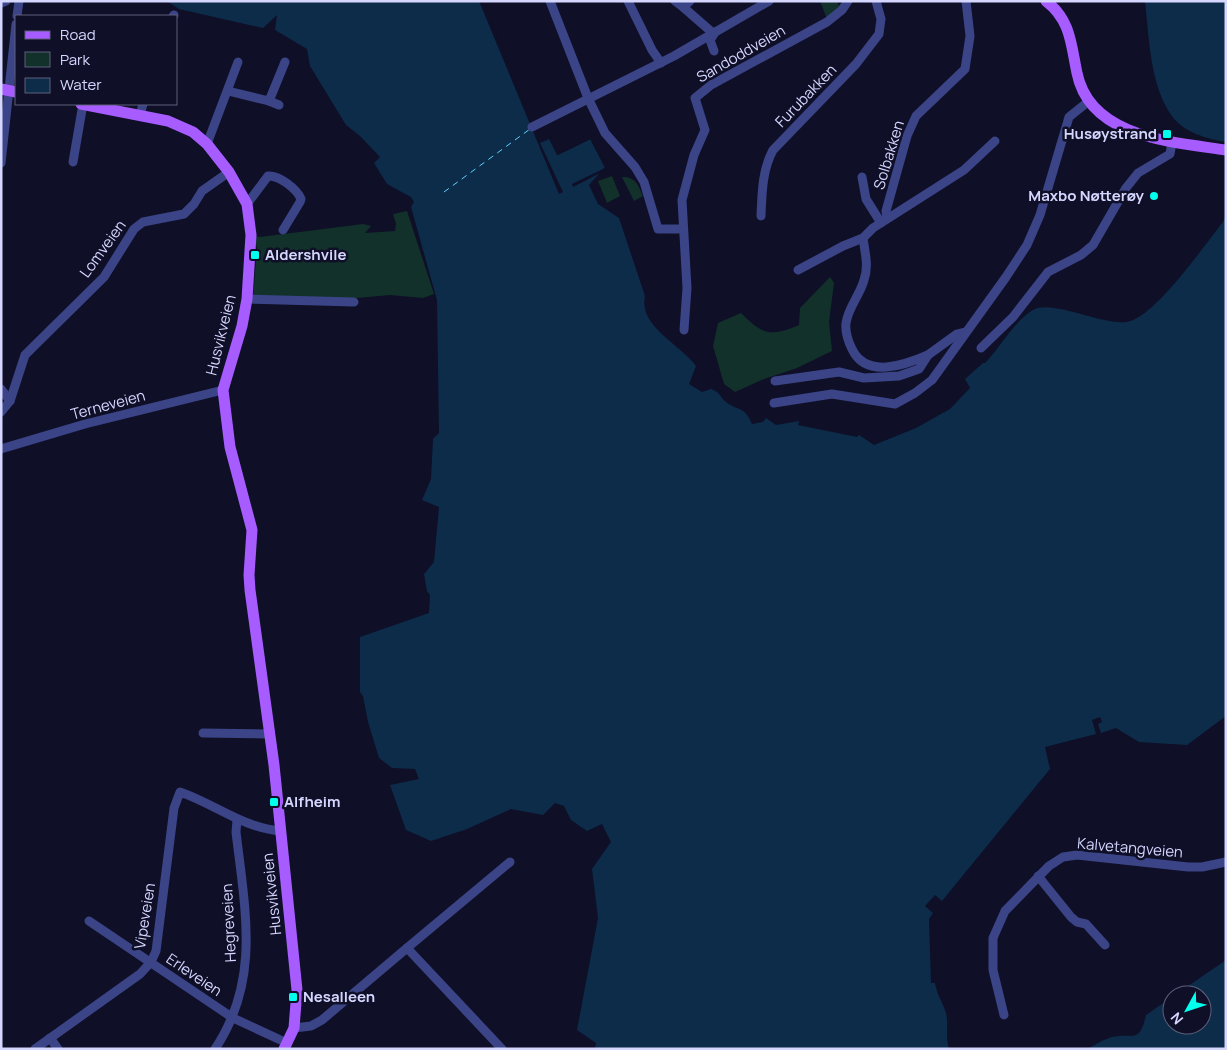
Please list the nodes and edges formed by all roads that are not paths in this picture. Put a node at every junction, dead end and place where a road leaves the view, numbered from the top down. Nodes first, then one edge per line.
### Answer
1 (6, 1) edge
2 (19, 1) edge
3 (550, 1) edge
4 (628, 1) edge
5 (769, 1) edge
6 (848, 1) edge
7 (876, 1) edge
8 (966, 1) edge
9 (1046, 1) edge
10 (1, 3) edge
11 (683, 3) edge
12 (17, 15) edge
13 (714, 34) junction
14 (15, 39) edge
15 (714, 51) dead end
16 (238, 62) dead end
17 (285, 62) dead end
18 (661, 63) junction
19 (8, 90) edge
20 (228, 91) junction
21 (588, 98) junction
22 (269, 101) junction
23 (1089, 101) junction
24 (82, 105) edge
25 (94, 105) edge
26 (279, 105) dead end
27 (142, 109) edge
28 (532, 127) dead end
29 (995, 140) dead end
30 (1172, 142) junction
31 (207, 144) junction
32 (1226, 150) edge
33 (73, 162) dead end
34 (1, 163) edge
35 (229, 172) junction
36 (862, 177) dead end
37 (247, 204) junction
38 (760, 216) dead end
39 (884, 221) junction
40 (683, 229) junction
41 (283, 230) dead end
42 (864, 238) junction
43 (798, 270) dead end
44 (247, 299) junction
45 (354, 302) dead end
46 (684, 330) dead end
47 (965, 332) junction
48 (981, 348) dead end
49 (928, 355) junction
50 (775, 381) dead end
51 (1, 389) edge
52 (223, 390) junction
53 (10, 401) junction
54 (774, 403) dead end
55 (1, 412) edge
56 (1, 449) edge
57 (203, 734) dead end
58 (270, 734) junction
59 (238, 820) junction
60 (281, 830) junction
61 (510, 862) dead end
62 (1226, 862) edge
63 (1038, 876) junction
64 (89, 921) dead end
65 (1105, 945) dead end
66 (407, 948) junction
67 (151, 962) junction
68 (1004, 1015) dead end
69 (233, 1018) junction
70 (294, 1028) junction
71 (50, 1038) junction
72 (286, 1046) edge
73 (35, 1049) edge
74 (58, 1049) edge
75 (215, 1049) edge
76 (502, 1049) edge

1 - 10 street
2 - 12 street
3 - 21 street
4 - 18 street
5 - 13 street
6 - 40 street, Sandoddveien
7 - 38 street, Furubakken
8 - 39 street, Solbakken
9 - 23 main road
11 - 13 street
13 - 15 street
13 - 18 street
14 - 19 street
16 - 20 street
17 - 22 street
18 - 21 street
19 - 34 street
20 - 22 street
20 - 31 street
21 - 28 street
21 - 40 street
22 - 26 street
23 - 30 main road
23 - 47 street
24 - 33 street, Husvikveien
25 - 27 main road, Husvikveien
27 - 31 main road, Husvikveien
29 - 39 street
30 - 32 main road
30 - 48 street
31 - 35 main road, Husvikveien
35 - 37 main road, Husvikveien
35 - 53 street, Lomveien
36 - 39 street
37 - 41 street
37 - 44 main road, Husvikveien
39 - 42 street
40 - 46 street, Sandoddveien
42 - 43 street
42 - 49 street
44 - 45 street
44 - 52 main road, Husvikveien
47 - 49 street
47 - 54 street
49 - 50 street
51 - 53 street
52 - 56 street, Terneveien
52 - 58 main road, Husvikveien
53 - 55 street, Lomveien
57 - 58 street
58 - 60 main road, Husvikveien
59 - 60 street
59 - 67 street, Vipeveien
59 - 69 street, Hegreveien
60 - 70 main road, Husvikveien
61 - 66 street
62 - 63 street, Kalvetangveien
63 - 65 street
63 - 68 street, Kalvetangveien
64 - 67 street, Erleveien
66 - 70 street
66 - 76 street
67 - 69 street, Erleveien
67 - 71 street, Vipeveien
69 - 72 street, Erleveien
69 - 75 street, Hegreveien
70 - 72 main road, Husvikveien
71 - 73 street, Vipeveien
71 - 74 street

